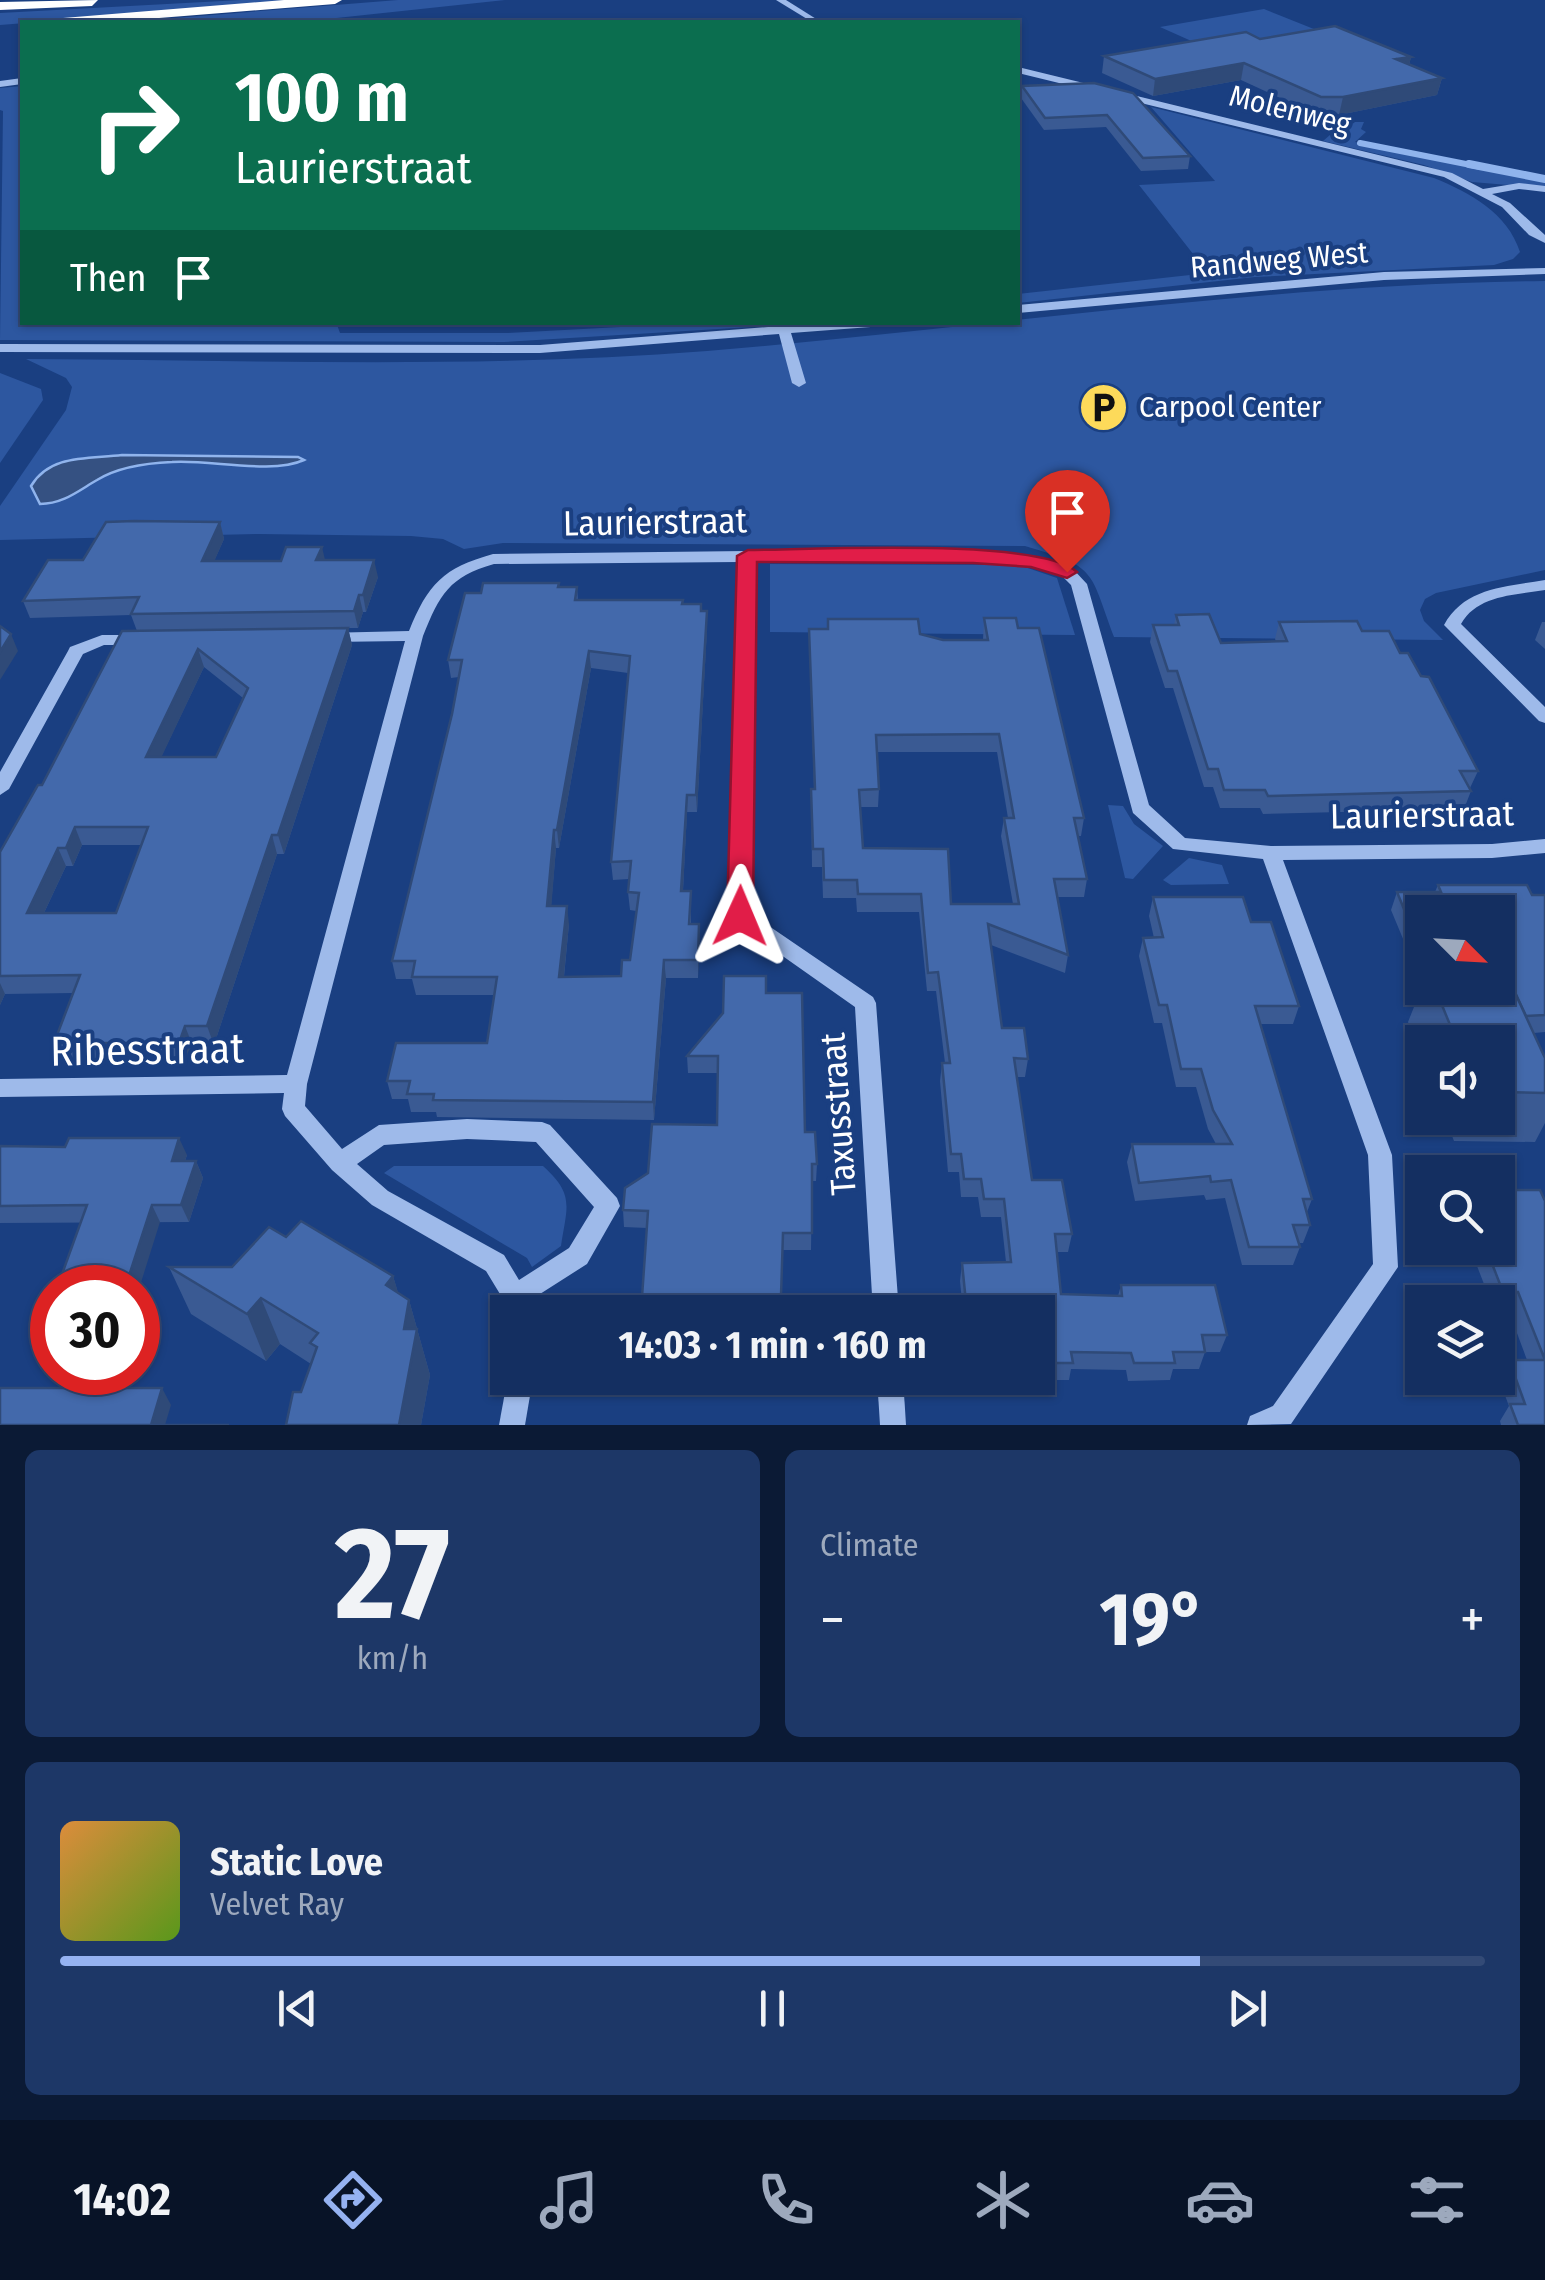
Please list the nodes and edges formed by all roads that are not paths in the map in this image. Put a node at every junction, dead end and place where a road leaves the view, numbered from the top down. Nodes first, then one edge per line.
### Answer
1 (334, 0) edge
2 (780, 0) edge
3 (110, 1) edge
4 (0, 6) edge
5 (88, 20) edge
6 (814, 20) edge
7 (1020, 70) edge
8 (1545, 190) edge
9 (1483, 192) junction
10 (1539, 237) edge
11 (1545, 259) edge
12 (1545, 271) edge
13 (1020, 309) edge
14 (857, 325) edge
15 (785, 333) junction
16 (0, 348) edge
17 (798, 383) dead end
18 (748, 556) junction
19 (1545, 584) edge
20 (414, 636) junction
21 (317, 638) edge
22 (161, 640) edge
23 (1545, 717) edge
24 (0, 789) edge
25 (1545, 846) edge
26 (1271, 853) junction
27 (296, 1084) junction
28 (0, 1088) edge
29 (340, 1163) junction
30 (511, 1295) edge
31 (528, 1295) edge
32 (885, 1295) edge
33 (517, 1395) edge
34 (891, 1395) edge
35 (512, 1425) edge
36 (894, 1425) edge
37 (1260, 1425) edge

1 - 5 highway
2 - 6 street
3 - 4 highway
7 - 9 street, Molenweg
8 - 9 street
9 - 10 street, Molenweg
10 - 11 street, Molenweg
12 - 13 street, Randweg West
14 - 15 street
15 - 16 street
15 - 17 street
18 - 20 street, Laurierstraat
18 - 26 street, Laurierstraat
18 - 32 street, Taxusstraat
19 - 23 street
20 - 21 street
20 - 27 street, Laurierstraat
22 - 24 street
25 - 26 street, Laurierstraat
26 - 37 street
27 - 28 street, Ribesstraat
27 - 29 street
29 - 30 street
29 - 31 street
33 - 35 street
34 - 36 street

